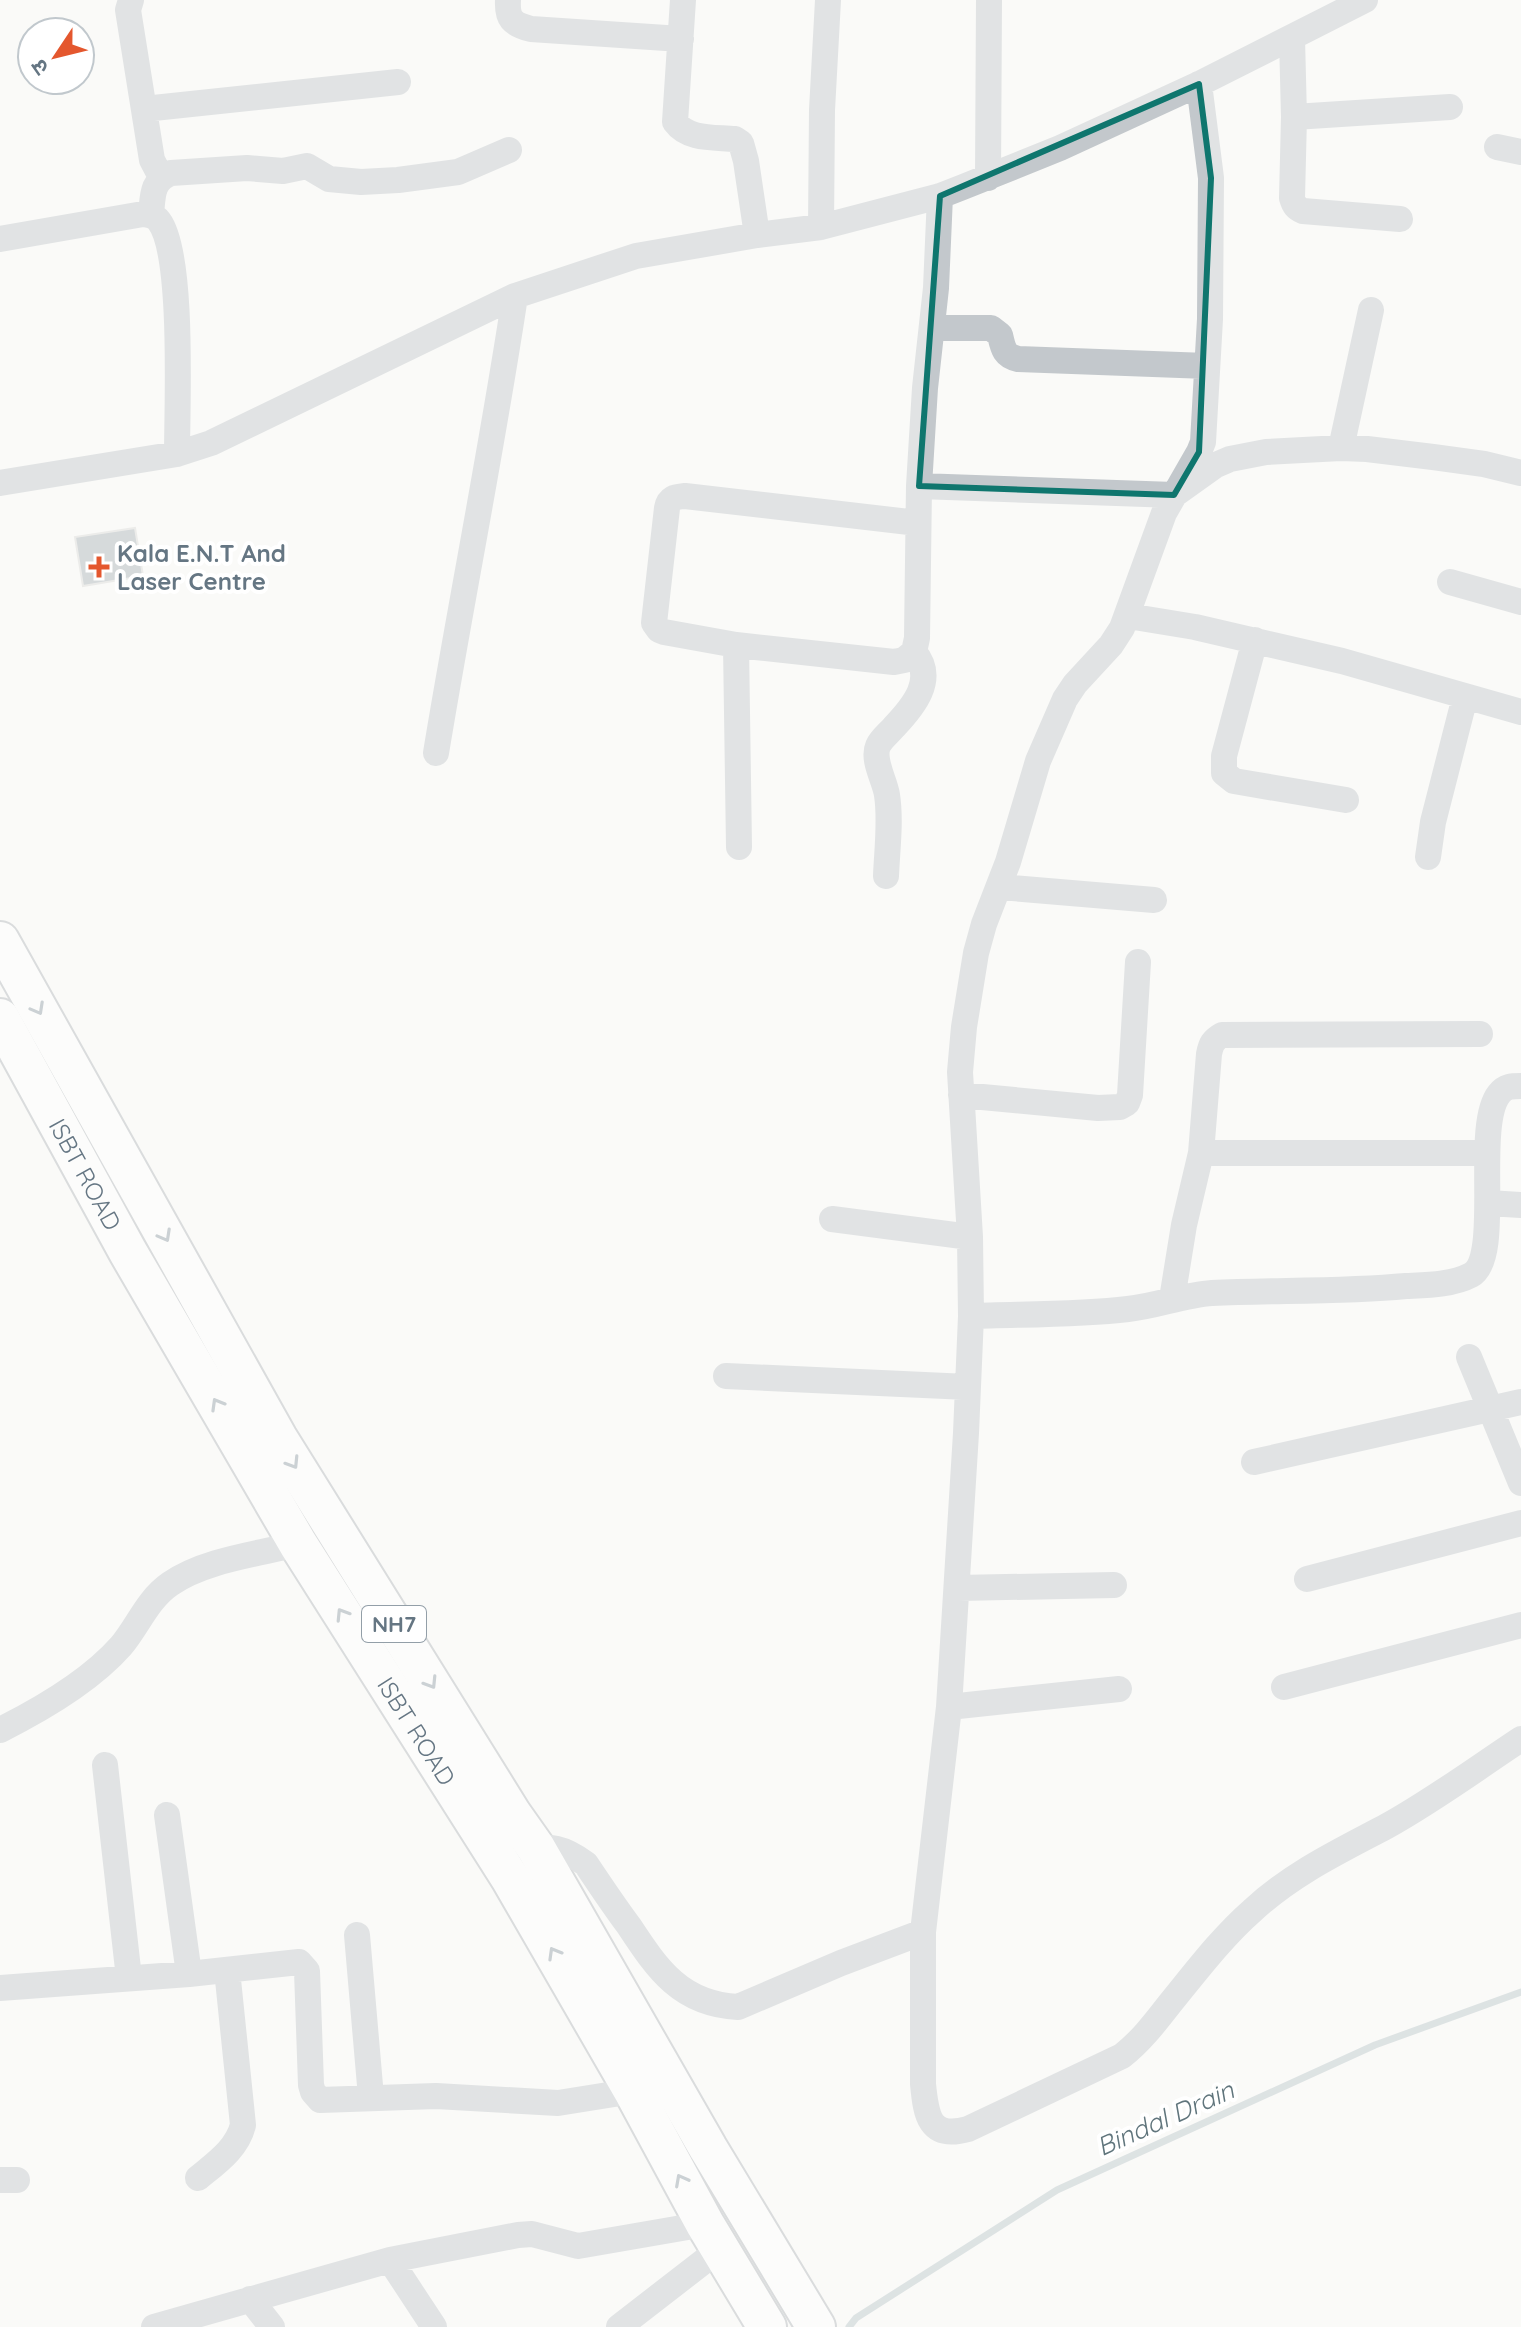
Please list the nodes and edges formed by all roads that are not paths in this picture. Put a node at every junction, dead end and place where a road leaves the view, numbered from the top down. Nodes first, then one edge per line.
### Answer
1 (131, 0) edge
2 (508, 0) edge
3 (683, 0) edge
4 (828, 0) edge
5 (989, 0) edge
6 (1365, 0) edge
7 (1292, 38) junction
8 (681, 39) junction
9 (398, 82) dead end
10 (1199, 84) junction
11 (1450, 107) dead end
12 (144, 109) junction
13 (1294, 117) junction
14 (509, 150) dead end
15 (161, 177) junction
16 (988, 178) junction
17 (940, 196) junction
18 (151, 215) junction
19 (1400, 219) dead end
20 (821, 227) junction
21 (757, 235) junction
22 (0, 239) edge
23 (515, 296) junction
24 (1371, 310) dead end
25 (932, 328) junction
26 (1207, 366) junction
27 (1341, 448) junction
28 (177, 454) junction
29 (1521, 473) edge
30 (0, 483) edge
31 (919, 486) junction
32 (1174, 495) junction
33 (918, 523) junction
34 (1450, 582) dead end
35 (1521, 602) edge
36 (1128, 616) junction
37 (1255, 640) junction
38 (736, 645) junction
39 (914, 652) junction
40 (1465, 697) junction
41 (1521, 712) edge
42 (436, 753) dead end
43 (1346, 800) dead end
44 (739, 847) dead end
45 (1428, 857) dead end
46 (886, 876) dead end
47 (1000, 887) junction
48 (1154, 900) dead end
49 (0, 941) edge
50 (1138, 962) dead end
51 (0, 1018) edge
52 (1480, 1034) dead end
53 (1521, 1086) edge
54 (961, 1095) junction
55 (1201, 1153) junction
56 (1487, 1153) junction
57 (1488, 1203) junction
58 (1521, 1205) edge
59 (832, 1219) dead end
60 (970, 1237) junction
61 (1172, 1299) junction
62 (971, 1316) junction
63 (1469, 1357) dead end
64 (726, 1376) dead end
65 (968, 1387) junction
66 (1521, 1402) edge
67 (1490, 1410) junction
68 (1254, 1462) dead end
69 (1521, 1483) edge
70 (1521, 1523) edge
71 (298, 1544) junction
72 (1307, 1579) dead end
73 (1114, 1585) dead end
74 (958, 1588) junction
75 (1521, 1625) edge
76 (1284, 1687) dead end
77 (1119, 1689) dead end
78 (949, 1707) junction
79 (0, 1730) edge
80 (1521, 1739) edge
81 (105, 1765) dead end
82 (167, 1815) dead end
83 (536, 1848) junction
84 (504, 1869) junction
85 (923, 1932) junction
86 (357, 1935) dead end
87 (227, 1970) junction
88 (189, 1974) junction
89 (129, 1978) junction
90 (0, 1988) edge
91 (633, 2091) junction
92 (371, 2097) junction
93 (198, 2178) dead end
94 (713, 2236) junction
95 (390, 2260) junction
96 (250, 2299) junction
97 (808, 2314) edge
98 (765, 2323) edge
99 (154, 2327) edge
100 (272, 2327) edge
101 (434, 2327) edge
102 (619, 2327) edge

1 - 12 street
2 - 8 street
3 - 8 street
4 - 20 street
5 - 16 street
6 - 7 street
7 - 10 street
7 - 13 street
8 - 21 street
9 - 12 street
10 - 16 street
10 - 26 street
11 - 13 street
12 - 15 street
13 - 19 street
14 - 15 street
15 - 18 street
16 - 17 street
17 - 20 street
17 - 25 street
18 - 22 street
18 - 28 street
20 - 21 street
21 - 23 street
23 - 28 street
23 - 42 street
24 - 27 street
25 - 26 street
25 - 31 street
26 - 32 street
27 - 29 street
27 - 32 street
28 - 30 street
31 - 32 street
31 - 33 street
32 - 36 street
33 - 38 street
33 - 39 street
34 - 35 street
36 - 37 street
36 - 47 street
37 - 40 street
37 - 43 street
38 - 39 street
38 - 44 street
39 - 46 street
40 - 41 street
40 - 45 street
47 - 48 street
47 - 54 street
49 -> 83 highway, NH7
50 - 54 street
71 -> 51 highway, ISBT ROAD / NH7
52 - 55 street
53 - 56 street
54 - 60 street
55 - 56 street
55 - 61 street
56 - 57 street
57 - 58 street
57 - 61 street
59 - 60 street
60 - 62 street
61 - 62 street
62 - 65 street
63 - 67 street
64 - 65 street
65 - 74 street
66 - 67 street
67 - 68 street
67 - 69 street
70 - 72 street
71 - 79 street
84 -> 71 highway, ISBT ROAD / NH7
73 - 74 street
74 - 78 street
75 - 76 street
77 - 78 street
78 - 85 street
80 - 85 street
81 - 89 street
82 - 88 street
83 - 84 street
83 - 85 street
83 - 97 highway, NH7
91 -> 84 highway, ISBT ROAD / NH7
86 - 92 street
87 - 88 street
87 - 92 street
87 - 93 street
88 - 89 street
89 - 90 street
91 - 92 street
94 -> 91 highway, ISBT ROAD / NH7
94 - 95 street
94 - 98 highway, ISBT ROAD / NH7
94 - 102 street
95 - 96 street
95 - 101 street
96 - 99 street
96 - 100 street

